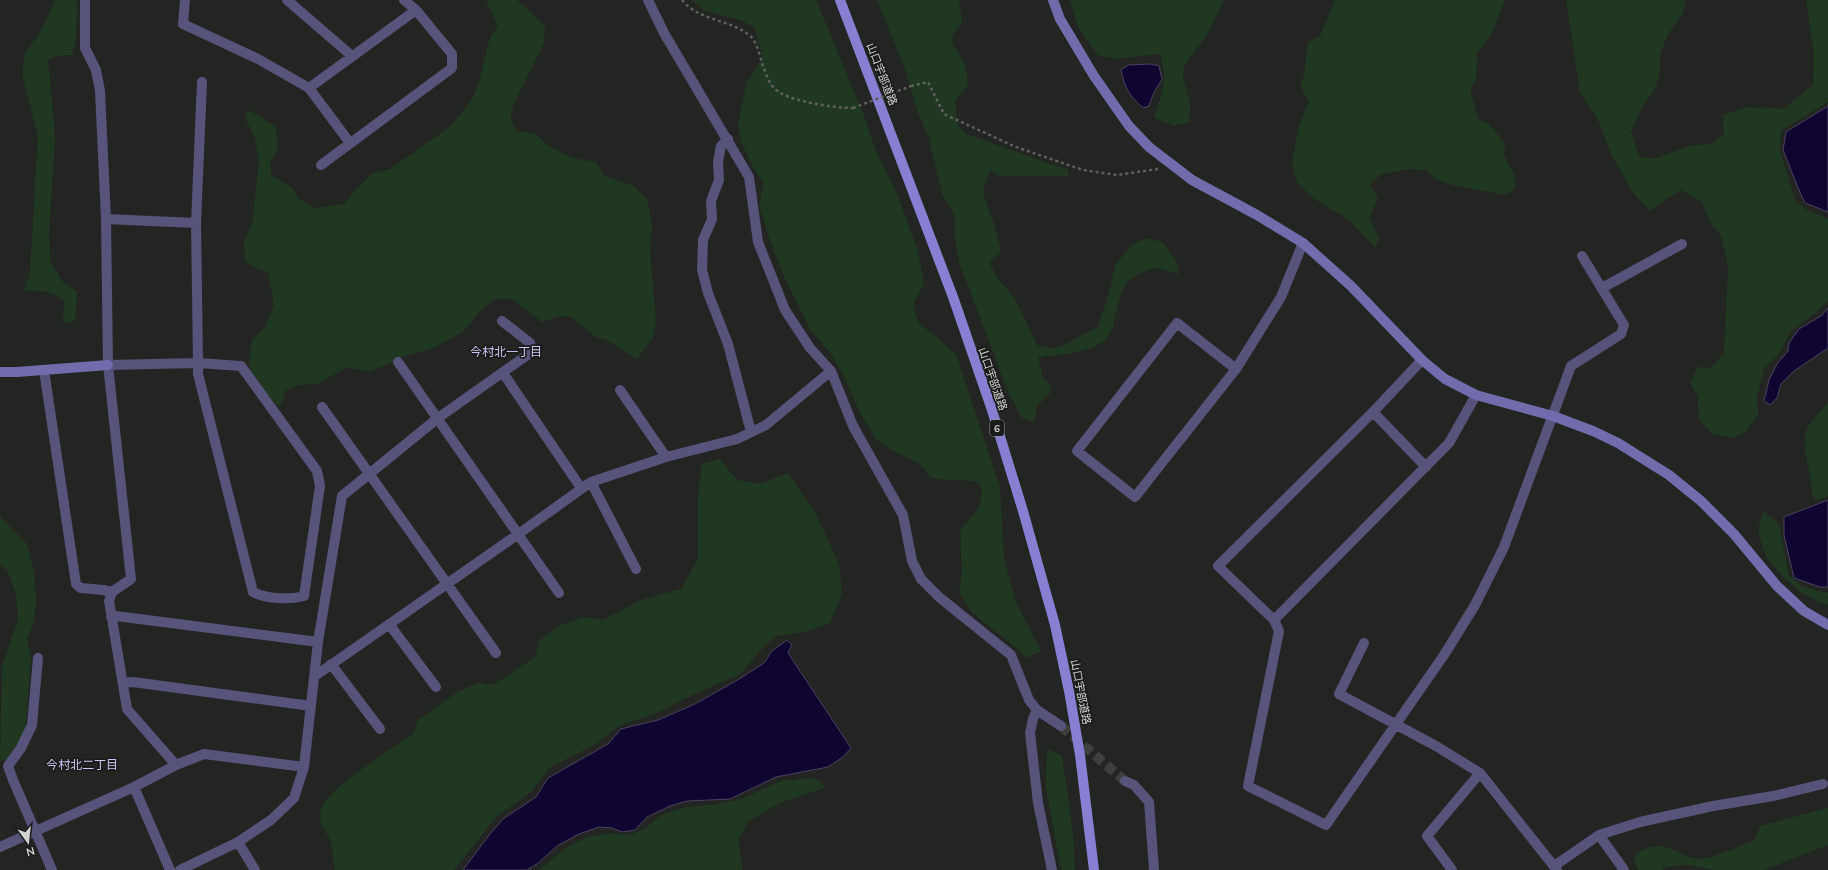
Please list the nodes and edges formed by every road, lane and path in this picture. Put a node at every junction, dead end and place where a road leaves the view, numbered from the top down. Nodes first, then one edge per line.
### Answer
1 (85, 0) edge
2 (185, 0) edge
3 (287, 0) edge
4 (404, 0) edge
5 (648, 0) edge
6 (682, 0) edge
7 (1054, 0) edge
8 (840, 1) edge
9 (416, 10) junction
10 (352, 56) junction
11 (202, 82) dead end
12 (309, 88) junction
13 (728, 139) junction
14 (350, 143) junction
15 (321, 165) dead end
16 (1171, 165) junction
17 (106, 219) junction
18 (196, 223) junction
19 (1303, 243) junction
20 (1682, 244) dead end
21 (1582, 256) dead end
22 (1602, 288) junction
23 (502, 321) dead end
24 (1422, 360) junction
25 (398, 362) dead end
26 (198, 363) junction
27 (108, 365) junction
28 (1236, 369) junction
29 (44, 370) junction
30 (831, 371) junction
31 (0, 372) edge
32 (503, 373) junction
33 (620, 390) dead end
34 (1476, 395) junction
35 (322, 406) dead end
36 (1373, 412) junction
37 (1553, 416) junction
38 (438, 418) junction
39 (751, 432) junction
40 (666, 457) junction
41 (1426, 467) junction
42 (369, 474) junction
43 (591, 482) junction
44 (581, 488) junction
45 (517, 535) junction
46 (636, 569) dead end
47 (448, 584) junction
48 (112, 592) junction
49 (559, 593) dead end
50 (111, 617) junction
51 (1274, 620) junction
52 (390, 624) junction
53 (1828, 626) edge
54 (318, 642) junction
55 (1364, 643) dead end
56 (496, 653) dead end
57 (38, 658) dead end
58 (331, 664) junction
59 (315, 676) junction
60 (124, 683) junction
61 (436, 687) dead end
62 (311, 706) junction
63 (1037, 710) junction
64 (1396, 724) junction
65 (1061, 726) tunnel mouth
66 (380, 729) dead end
67 (176, 765) junction
68 (304, 767) junction
69 (1480, 773) junction
70 (1125, 781) tunnel mouth
71 (1823, 784) dead end
72 (134, 787) junction
73 (35, 831) junction
74 (1599, 835) junction
75 (238, 842) junction
76 (0, 847) edge
77 (1556, 868) edge
78 (52, 870) edge
79 (170, 870) edge
80 (180, 870) edge
81 (255, 870) edge
82 (1052, 870) edge
83 (1094, 870) edge
84 (1154, 870) edge
85 (1452, 870) edge
86 (1624, 870) edge

1 - 17 street
2 - 12 street
3 - 10 street
4 - 9 street
5 - 13 street
6 - 16 path, bridge
7 - 16 street
8 - 83 main road, 山口宇部道路 / 6
9 - 10 street
9 - 14 street
10 - 12 street
11 - 18 street
12 - 14 street
13 - 30 street
13 - 39 street
14 - 15 street
16 - 19 street
17 - 18 street
17 - 27 street
18 - 26 street
19 - 24 street
19 - 28 street
20 - 22 street
21 - 22 street
22 - 37 street
23 - 32 street
24 - 34 street
24 - 36 street
25 - 38 street
26 - 26 street
26 - 27 street
27 - 29 street
27 - 48 street
28 - 28 street
29 - 31 street
29 - 48 street
30 - 39 street
30 - 63 street
32 - 38 street
32 - 44 street
33 - 40 street
34 - 37 street
34 - 41 street
35 - 42 street
36 - 41 street
36 - 51 street
37 - 53 street
37 - 64 street
38 - 42 street
38 - 45 street
39 - 40 street
40 - 43 street
41 - 51 street
42 - 47 street
42 - 54 street
43 - 44 street
43 - 46 street
44 - 45 street
45 - 47 street
45 - 49 street
47 - 52 street
47 - 56 street
48 - 50 street
50 - 54 street
50 - 60 street
51 - 64 street
52 - 58 street
52 - 61 street
54 - 59 street
55 - 64 street
57 - 73 street
58 - 59 street
58 - 66 street
59 - 62 street
60 - 62 street
60 - 67 street
62 - 68 street
63 - 65 street
63 - 82 street
64 - 69 street
67 - 68 street
67 - 72 street
68 - 75 street
69 - 77 street
69 - 85 street
70 - 84 street
71 - 74 street
72 - 73 street
72 - 79 street
73 - 76 street
73 - 78 street
74 - 77 street
74 - 86 street
75 - 80 street
75 - 81 street

